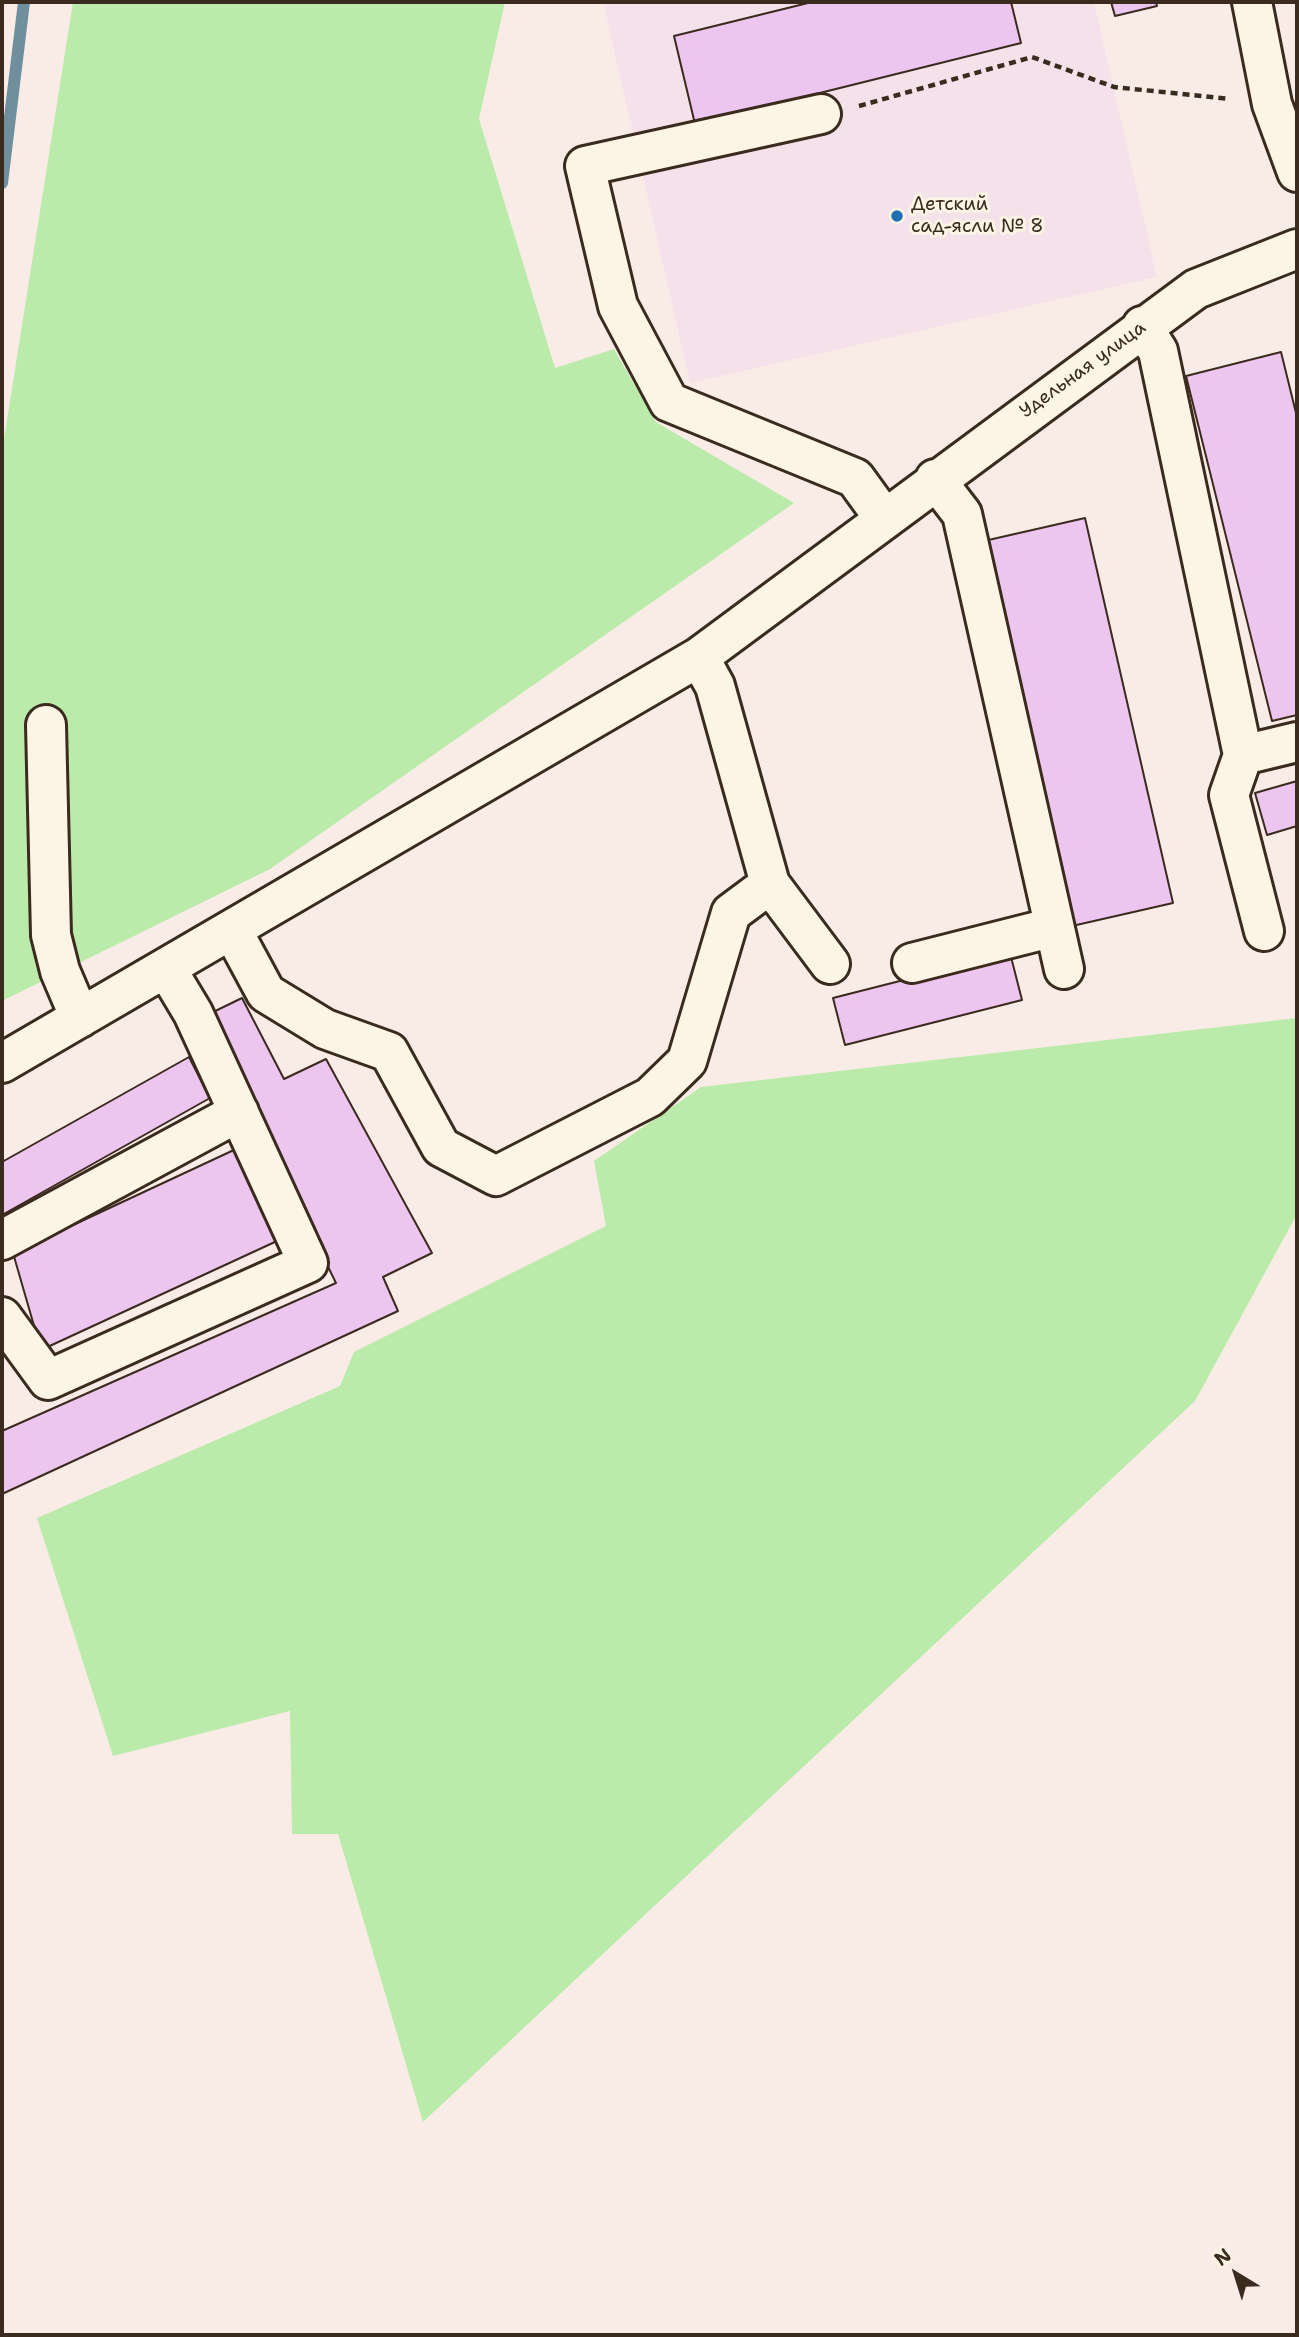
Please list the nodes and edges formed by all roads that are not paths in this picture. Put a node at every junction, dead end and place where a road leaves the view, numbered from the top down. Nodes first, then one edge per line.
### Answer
1 (1252, 2) edge
2 (821, 114) road end
3 (1297, 172) edge
4 (1297, 250) edge
5 (1142, 326) junction
6 (935, 479) junction
7 (884, 518) junction
8 (699, 657) junction
9 (46, 725) dead end
10 (1297, 742) edge
11 (1243, 755) junction
12 (770, 884) junction
13 (1054, 927) junction
14 (232, 930) junction
15 (1264, 931) dead end
16 (912, 962) dead end
17 (830, 964) dead end
18 (166, 968) junction
19 (1064, 969) dead end
20 (80, 1018) junction
21 (2, 1063) edge
22 (239, 1112) junction
23 (2, 1240) edge
24 (2, 1317) edge

1 - 3 street
2 - 7 street
4 - 5 street, Удельная улица
5 - 6 street, Удельная улица
5 - 11 street
6 - 7 street, Удельная улица
6 - 13 street
7 - 8 street, Удельная улица
8 - 12 street
8 - 14 street, Удельная улица
9 - 20 street
10 - 11 street
11 - 15 street
12 - 14 street
12 - 17 street
13 - 16 street
13 - 19 street
14 - 18 street, Удельная улица
18 - 20 street, Удельная улица
18 - 22 street
20 - 21 street, Удельная улица
22 - 23 street
22 - 24 street

